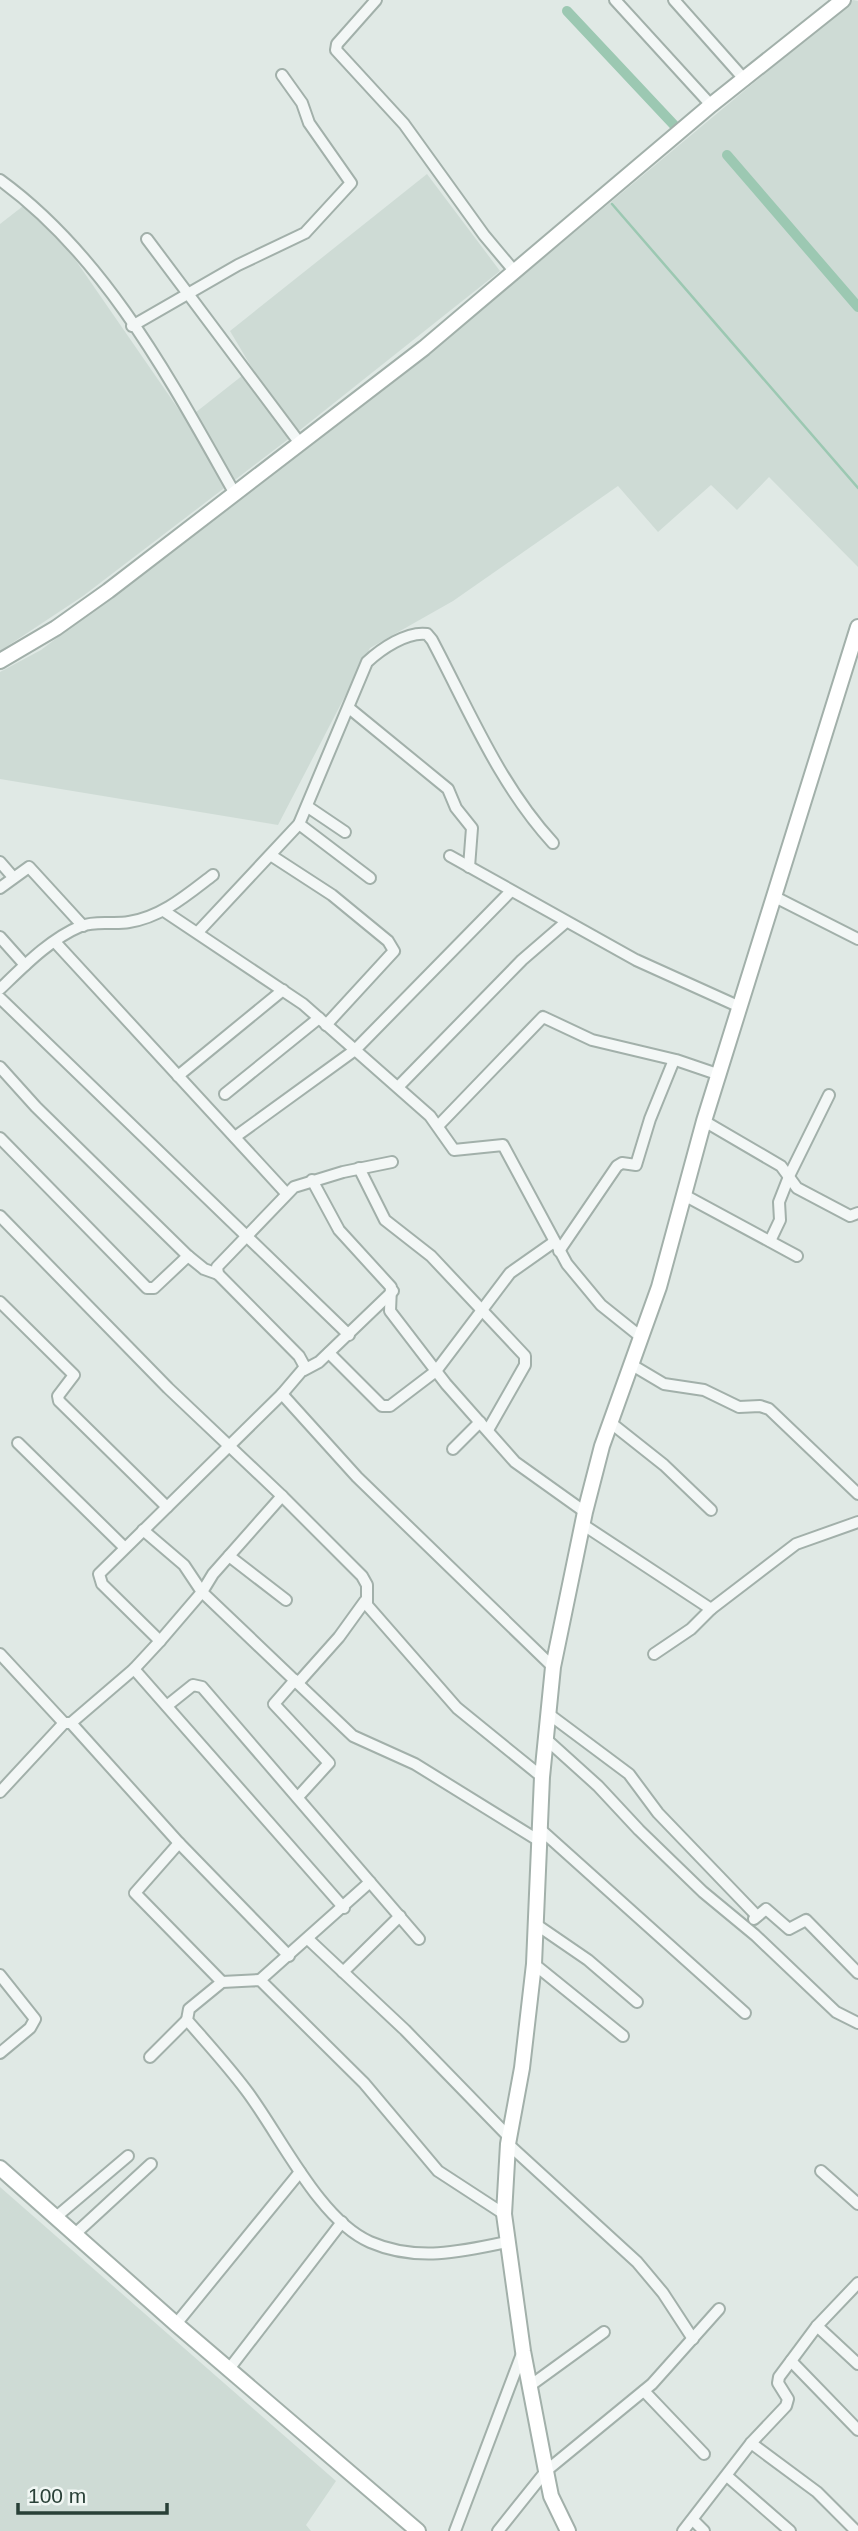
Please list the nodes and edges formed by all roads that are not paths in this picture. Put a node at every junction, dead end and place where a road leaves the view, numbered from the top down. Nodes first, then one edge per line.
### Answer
1 (376, 0) edge
2 (615, 0) edge
3 (674, 0) edge
4 (843, 0) edge
5 (282, 75) dead end
6 (745, 80) junction
7 (711, 105) junction
8 (0, 180) edge
9 (147, 239) dead end
10 (515, 272) junction
11 (188, 295) junction
12 (132, 326) junction
13 (299, 442) junction
14 (234, 492) junction
15 (858, 627) edge
16 (0, 661) edge
17 (349, 708) junction
18 (308, 807) junction
19 (299, 824) junction
20 (345, 832) dead end
21 (553, 843) dead end
22 (272, 856) junction
23 (450, 856) dead end
24 (0, 862) edge
25 (469, 867) junction
26 (214, 875) dead end
27 (13, 877) junction
28 (370, 878) dead end
29 (0, 888) edge
30 (511, 891) junction
31 (775, 897) junction
32 (164, 911) junction
33 (566, 922) junction
34 (83, 926) junction
35 (198, 932) junction
36 (0, 937) edge
37 (858, 939) edge
38 (55, 942) junction
39 (25, 965) junction
40 (0, 989) edge
41 (283, 990) junction
42 (0, 998) edge
43 (740, 1007) junction
44 (323, 1021) junction
45 (355, 1050) junction
46 (674, 1059) junction
47 (0, 1068) edge
48 (720, 1074) junction
49 (178, 1076) junction
50 (398, 1087) junction
51 (225, 1094) dead end
52 (828, 1095) dead end
53 (704, 1121) junction
54 (438, 1126) junction
55 (235, 1137) junction
56 (0, 1138) edge
57 (392, 1162) dead end
58 (359, 1168) junction
59 (790, 1174) junction
60 (312, 1180) junction
61 (286, 1193) junction
62 (684, 1195) junction
63 (858, 1213) edge
64 (0, 1216) edge
65 (246, 1236) junction
66 (770, 1241) junction
67 (556, 1247) junction
68 (188, 1256) junction
69 (797, 1256) dead end
70 (218, 1274) junction
71 (393, 1291) junction
72 (0, 1302) edge
73 (480, 1309) junction
74 (349, 1335) junction
75 (641, 1337) junction
76 (329, 1353) junction
77 (632, 1365) junction
78 (304, 1370) junction
79 (436, 1371) junction
80 (282, 1394) junction
81 (611, 1423) junction
82 (484, 1426) junction
83 (18, 1443) dead end
84 (228, 1446) junction
85 (453, 1450) dead end
86 (858, 1494) edge
87 (282, 1496) junction
88 (167, 1507) junction
89 (711, 1510) dead end
90 (584, 1518) junction
91 (858, 1522) edge
92 (143, 1530) junction
93 (124, 1548) junction
94 (229, 1556) junction
95 (202, 1592) junction
96 (286, 1600) dead end
97 (365, 1601) junction
98 (711, 1609) junction
99 (160, 1641) junction
100 (0, 1654) edge
101 (654, 1654) dead end
102 (553, 1667) junction
103 (134, 1669) junction
104 (297, 1681) junction
105 (168, 1705) junction
106 (550, 1715) junction
107 (68, 1723) junction
108 (547, 1740) junction
109 (542, 1777) junction
110 (0, 1792) edge
111 (298, 1797) junction
112 (541, 1836) junction
113 (179, 1843) junction
114 (370, 1882) junction
115 (344, 1908) junction
116 (400, 1916) junction
117 (757, 1916) junction
118 (537, 1925) junction
119 (745, 1927) junction
120 (308, 1939) junction
121 (419, 1939) dead end
122 (289, 1956) junction
123 (534, 1964) junction
124 (343, 1972) junction
125 (858, 1973) edge
126 (0, 1975) edge
127 (260, 1980) junction
128 (222, 1982) junction
129 (637, 2002) dead end
130 (745, 2013) dead end
131 (187, 2020) junction
132 (858, 2023) edge
133 (622, 2036) dead end
134 (0, 2053) edge
135 (150, 2057) dead end
136 (508, 2140) junction
137 (128, 2156) dead end
138 (152, 2164) dead end
139 (0, 2168) edge
140 (821, 2171) dead end
141 (300, 2172) junction
142 (858, 2204) edge
143 (504, 2214) junction
144 (56, 2217) junction
145 (342, 2222) junction
146 (75, 2234) junction
147 (507, 2242) junction
148 (858, 2283) edge
149 (719, 2309) dead end
150 (176, 2324) junction
151 (817, 2326) junction
152 (604, 2332) dead end
153 (693, 2339) junction
154 (523, 2351) junction
155 (791, 2361) junction
156 (858, 2364) edge
157 (229, 2369) junction
158 (531, 2385) junction
159 (644, 2391) junction
160 (858, 2430) edge
161 (751, 2443) junction
162 (704, 2454) dead end
163 (546, 2472) junction
164 (727, 2476) junction
165 (693, 2520) junction
166 (418, 2531) edge
167 (454, 2531) edge
168 (498, 2531) edge
169 (568, 2531) edge
170 (683, 2531) edge
171 (704, 2531) edge
172 (790, 2531) edge
173 (856, 2531) edge

1 - 10 street
2 - 7 street
3 - 6 street
4 - 6 street
5 - 11 street
6 - 7 street
7 - 10 street
8 - 12 street
9 - 11 street
10 - 13 street
11 - 12 street
11 - 13 street
12 - 14 street
13 - 14 street
14 - 16 street
15 - 31 street
17 - 18 street
17 - 21 street
17 - 25 street
18 - 19 street
18 - 20 street
19 - 22 street
19 - 28 street
22 - 35 street
22 - 44 street
23 - 25 street
24 - 27 street
25 - 30 street
26 - 32 street
27 - 29 street
27 - 34 street
30 - 33 street
30 - 45 street
31 - 37 street
31 - 43 street
32 - 34 street
32 - 35 street
33 - 43 street
33 - 50 street
34 - 38 street
35 - 41 street
36 - 39 street
38 - 39 street
38 - 49 street
39 - 40 street
41 - 44 street
41 - 49 street
42 - 65 street
43 - 48 street
44 - 45 street
44 - 51 street
45 - 50 street
45 - 55 street
46 - 48 street
46 - 54 street
46 - 67 street
47 - 68 street
48 - 53 street
49 - 55 street
50 - 54 street
52 - 59 street
53 - 59 street
53 - 62 street
54 - 67 street
55 - 61 street
56 - 68 street
57 - 58 street
58 - 60 street
58 - 73 street
59 - 63 street
59 - 66 street
60 - 61 street
60 - 71 street
61 - 65 street
62 - 66 street
62 - 75 street
64 - 84 street
65 - 70 street
65 - 74 street
66 - 69 street
67 - 73 street
67 - 75 street
68 - 70 street
70 - 78 street
71 - 74 street
71 - 79 street
72 - 88 street
73 - 79 street
73 - 82 street
74 - 76 street
75 - 77 street
76 - 78 street
76 - 79 street
77 - 81 street
77 - 86 street
78 - 80 street
79 - 82 street
80 - 84 street
80 - 102 street
81 - 89 street
81 - 90 street
82 - 85 street
82 - 90 street
83 - 93 street
84 - 87 street
84 - 88 street
87 - 94 street
87 - 97 street
88 - 92 street
90 - 98 street
90 - 102 street
91 - 98 street
92 - 93 street
92 - 95 street
93 - 99 street
94 - 95 street
94 - 96 street
95 - 99 street
95 - 104 street
97 - 104 street
97 - 109 street
98 - 101 street
99 - 103 street
100 - 107 street
102 - 106 street
103 - 105 street
103 - 107 street
104 - 111 street
104 - 112 street
105 - 111 street
105 - 115 street
106 - 108 street
106 - 117 street
107 - 110 street
107 - 113 street
108 - 109 street
108 - 119 street
109 - 112 street
111 - 114 street
112 - 118 street
112 - 130 street
113 - 122 street
113 - 128 street
114 - 115 street
114 - 116 street
115 - 120 street
116 - 121 street
116 - 124 street
117 - 119 street
117 - 125 street
118 - 123 street
118 - 129 street
119 - 132 street
120 - 122 street
120 - 124 street
122 - 127 street
123 - 133 street
123 - 136 street
124 - 136 street
126 - 134 street
127 - 128 street
127 - 143 street
128 - 131 street
131 - 135 street
131 - 141 street
136 - 143 street
136 - 153 street
137 - 144 street
138 - 146 street
139 - 144 street
140 - 142 street
141 - 145 street
141 - 150 street
143 - 147 street
144 - 146 street
145 - 147 street
145 - 157 street
146 - 150 street
147 - 154 street
148 - 151 street
149 - 153 street
150 - 157 street
151 - 155 street
151 - 156 street
152 - 158 street
153 - 159 street
154 - 158 street
154 - 167 street
155 - 160 street
155 - 161 street
157 - 166 street
158 - 163 street
159 - 162 street
159 - 163 street
161 - 164 street
161 - 173 street
163 - 168 street
163 - 169 street
164 - 165 street
164 - 172 street
165 - 170 street
165 - 171 street

